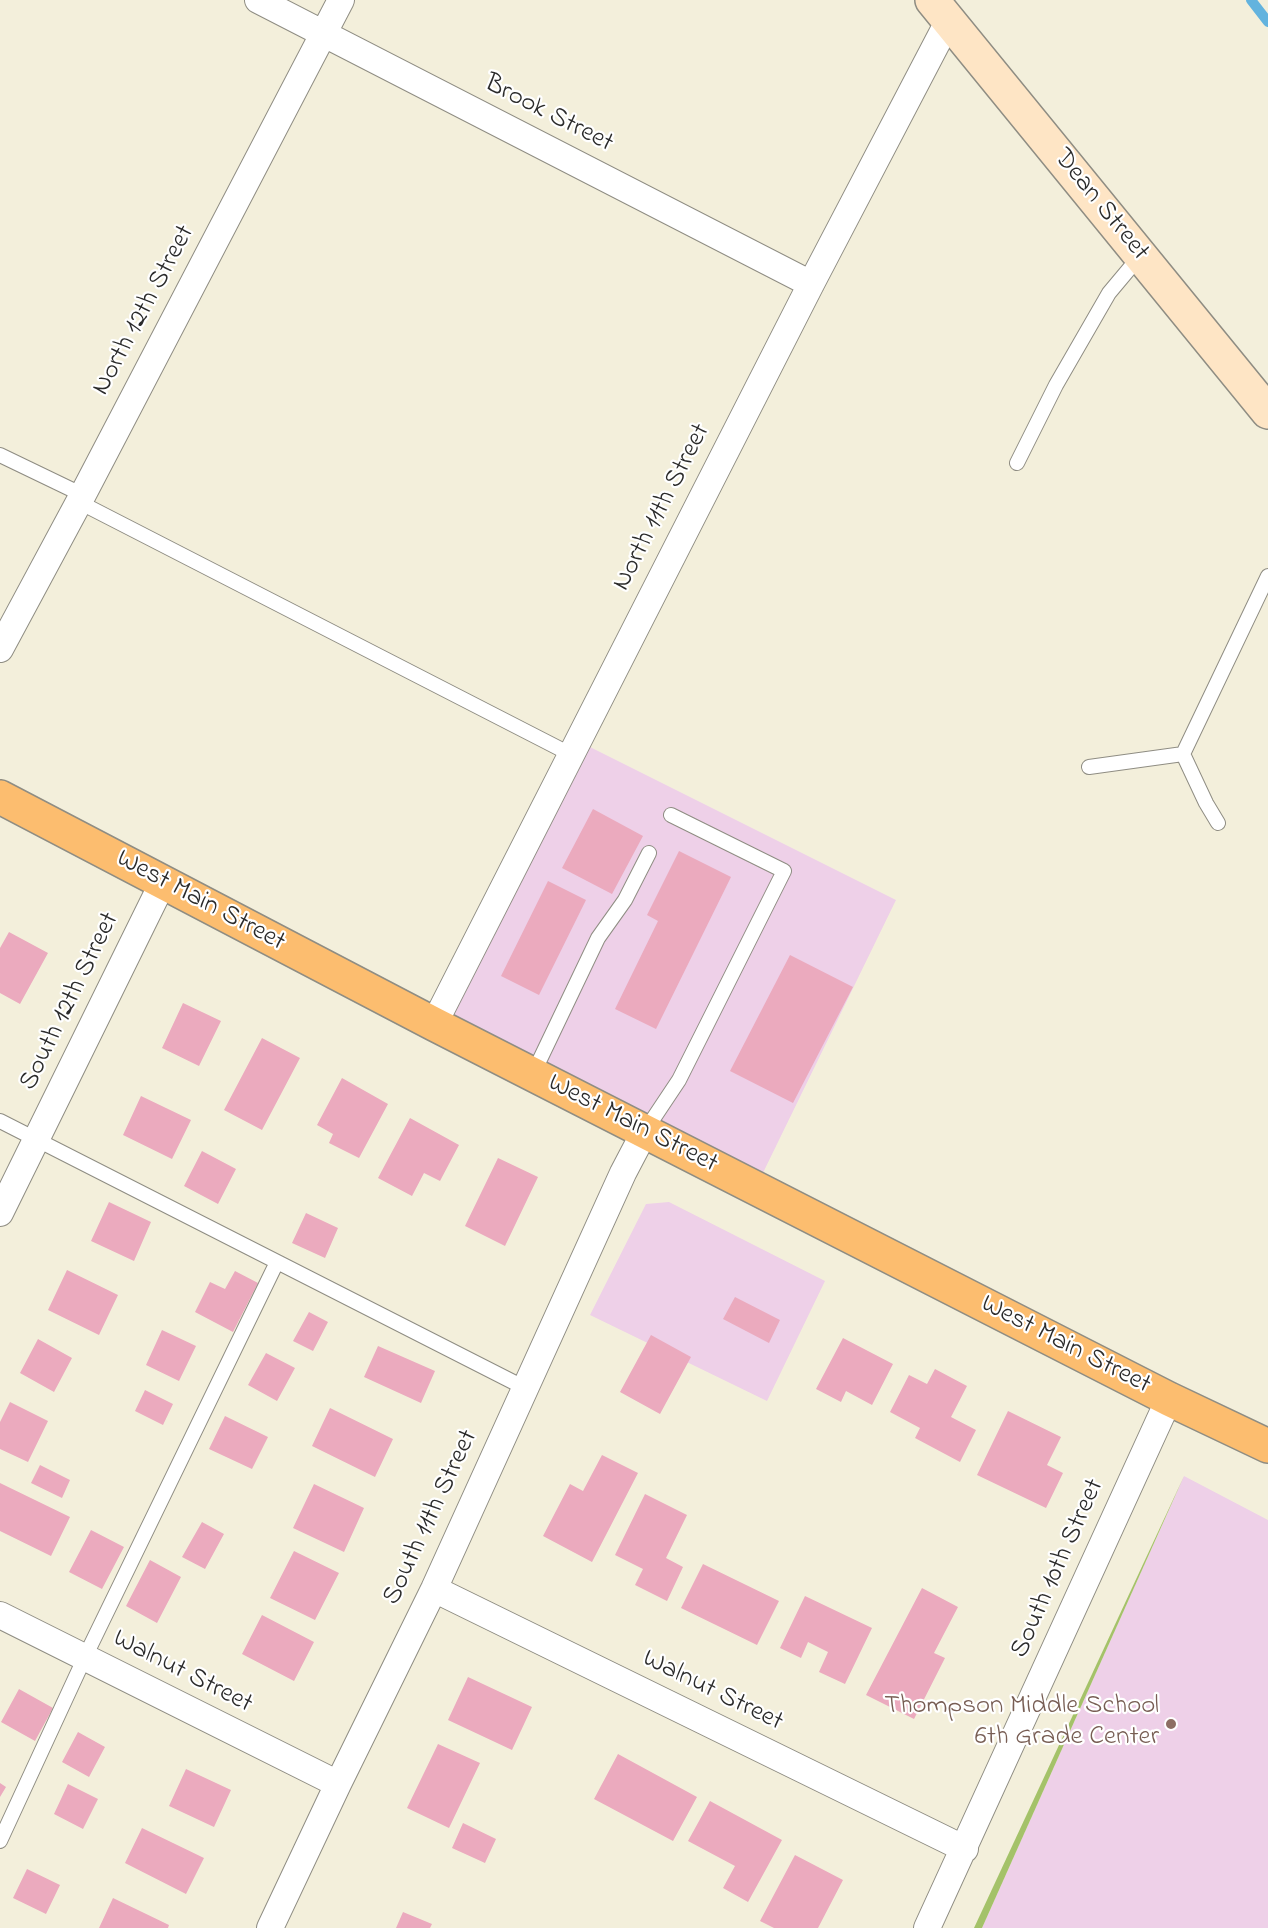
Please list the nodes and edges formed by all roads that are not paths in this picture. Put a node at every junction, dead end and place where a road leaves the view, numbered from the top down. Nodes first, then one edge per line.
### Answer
1 (258, 0) edge
2 (341, 0) edge
3 (940, 10) edge
4 (324, 34) junction
5 (1140, 256) junction
6 (810, 284) junction
7 (1268, 412) edge
8 (0, 455) edge
9 (1017, 463) dead end
10 (81, 499) junction
11 (1268, 576) edge
12 (0, 649) edge
13 (1183, 754) junction
14 (572, 755) junction
15 (1089, 766) dead end
16 (0, 797) edge
17 (671, 815) dead end
18 (1218, 823) dead end
19 (649, 853) dead end
20 (163, 882) junction
21 (434, 1024) junction
22 (534, 1074) junction
23 (0, 1121) edge
24 (645, 1131) junction
25 (36, 1140) junction
26 (0, 1213) edge
27 (277, 1262) junction
28 (525, 1388) junction
29 (1169, 1399) junction
30 (1268, 1446) edge
31 (434, 1588) junction
32 (0, 1615) edge
33 (85, 1658) junction
34 (338, 1784) junction
35 (0, 1841) edge
36 (965, 1848) junction
37 (270, 1928) edge
38 (927, 1928) edge

1 - 4 street, Brook Street
2 - 4 street, North 12th Street
3 - 5 street, Dean Street
3 - 6 street, North 11th Street
4 - 6 street, Brook Street
4 - 10 street, North 12th Street
5 - 7 street, Dean Street
5 - 9 lane
6 - 14 street, North 11th Street
8 - 10 lane
10 - 12 street, North 12th Street
10 - 14 lane
11 - 13 lane
13 - 15 lane
13 - 18 lane
14 - 21 street, North 11th Street
16 - 20 main road, West Main Street
17 - 24 lane
19 - 22 lane
20 - 21 main road, West Main Street
20 - 25 street, South 12th Street
21 - 22 main road, West Main Street
22 - 24 main road, West Main Street
23 - 25 lane
24 - 28 street, South 11th Street
24 - 29 main road, West Main Street
25 - 26 street, South 12th Street
25 - 27 lane
27 - 28 lane
27 - 33 lane
28 - 31 street, South 11th Street
29 - 30 main road, West Main Street
29 - 36 street, South 10th Street
31 - 34 street, South 11th Street
31 - 36 street, Walnut Street
32 - 33 street, Walnut Street
33 - 34 street, Walnut Street
33 - 35 lane
34 - 37 street, South 11th Street
36 - 38 street, South 10th Street

